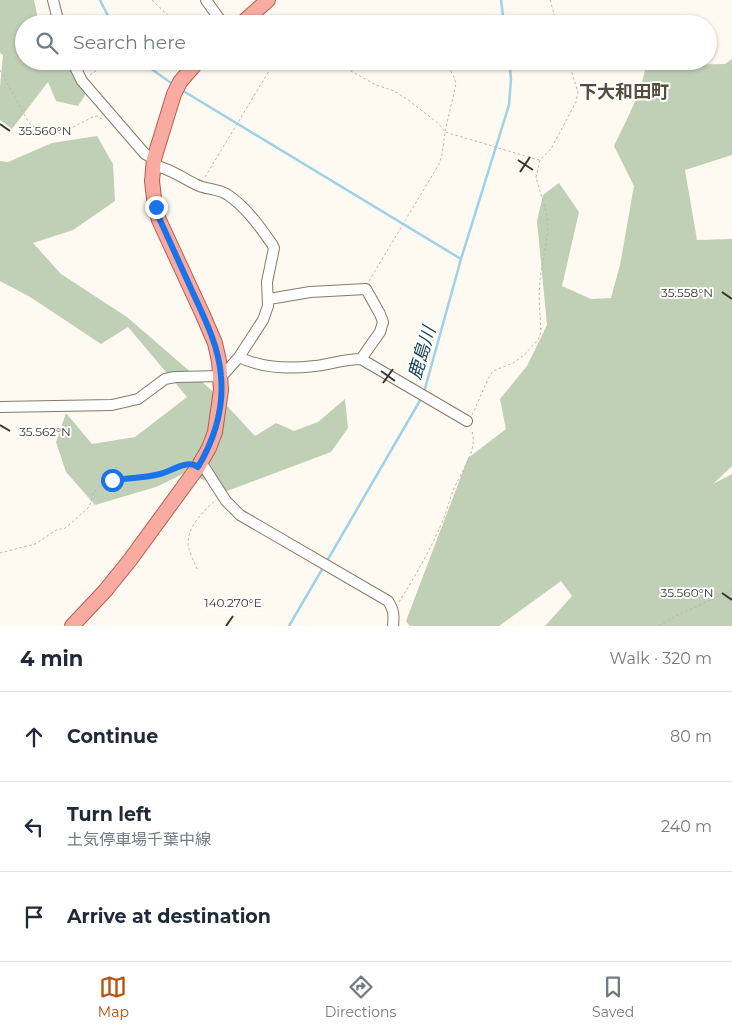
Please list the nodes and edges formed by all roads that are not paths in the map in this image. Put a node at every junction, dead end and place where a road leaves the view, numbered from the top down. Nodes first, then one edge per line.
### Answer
1 (53, 0) edge
2 (206, 0) edge
3 (268, 0) edge
4 (57, 15) edge
5 (217, 15) edge
6 (251, 15) edge
7 (76, 70) edge
8 (190, 70) edge
9 (153, 162) junction
10 (269, 300) junction
11 (239, 358) junction
12 (361, 359) junction
13 (222, 376) junction
14 (0, 407) edge
15 (468, 421) road end
16 (199, 464) junction
17 (72, 626) edge
18 (393, 626) edge

1 - 4 street
2 - 5 street
3 - 6 main road
7 - 9 street
8 - 9 main road
9 - 10 street
9 - 13 main road
10 - 11 street
10 - 12 street
11 - 12 street
11 - 13 street
12 - 15 street
13 - 14 street
13 - 16 main road
16 - 17 main road
16 - 18 street

